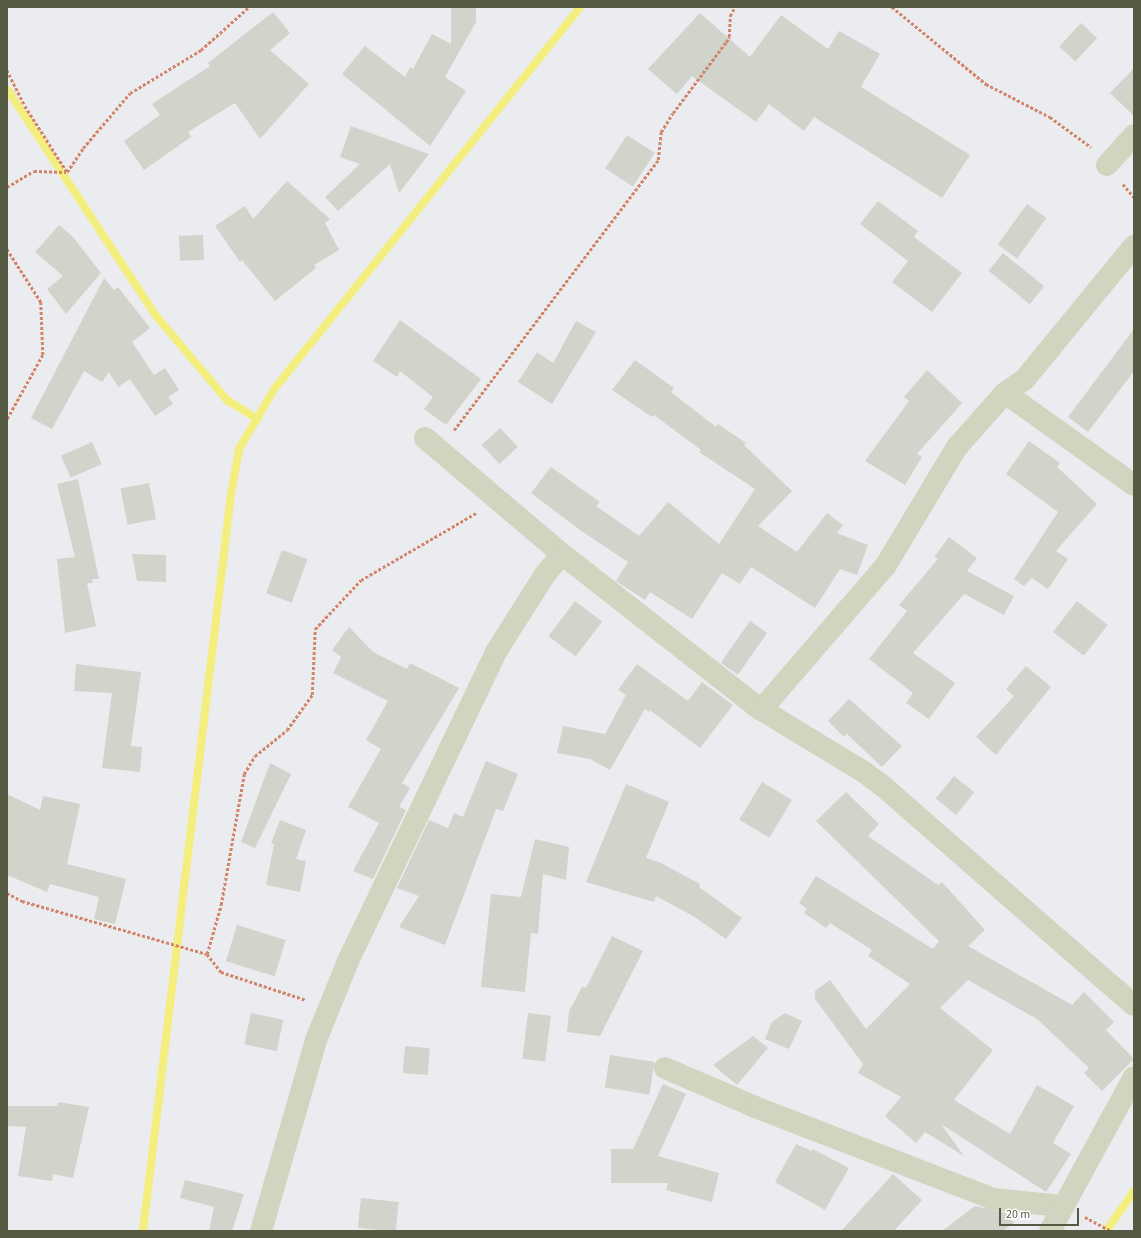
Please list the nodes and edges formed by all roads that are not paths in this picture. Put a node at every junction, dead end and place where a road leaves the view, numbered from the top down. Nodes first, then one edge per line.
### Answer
1 (1134, 135) edge
2 (1107, 165) road end
3 (1134, 246) edge
4 (1005, 393) junction
5 (432, 444) road end
6 (1134, 485) edge
7 (562, 554) junction
8 (761, 710) junction
9 (1134, 1005) edge
10 (665, 1068) dead end
11 (1134, 1077) edge
12 (1062, 1206) junction
13 (261, 1231) edge
14 (1050, 1231) edge

1 - 2 street
3 - 4 street
4 - 6 street
4 - 8 street
5 - 7 street
7 - 8 street
7 - 13 street
8 - 9 street
10 - 12 street
11 - 12 street
12 - 14 street

